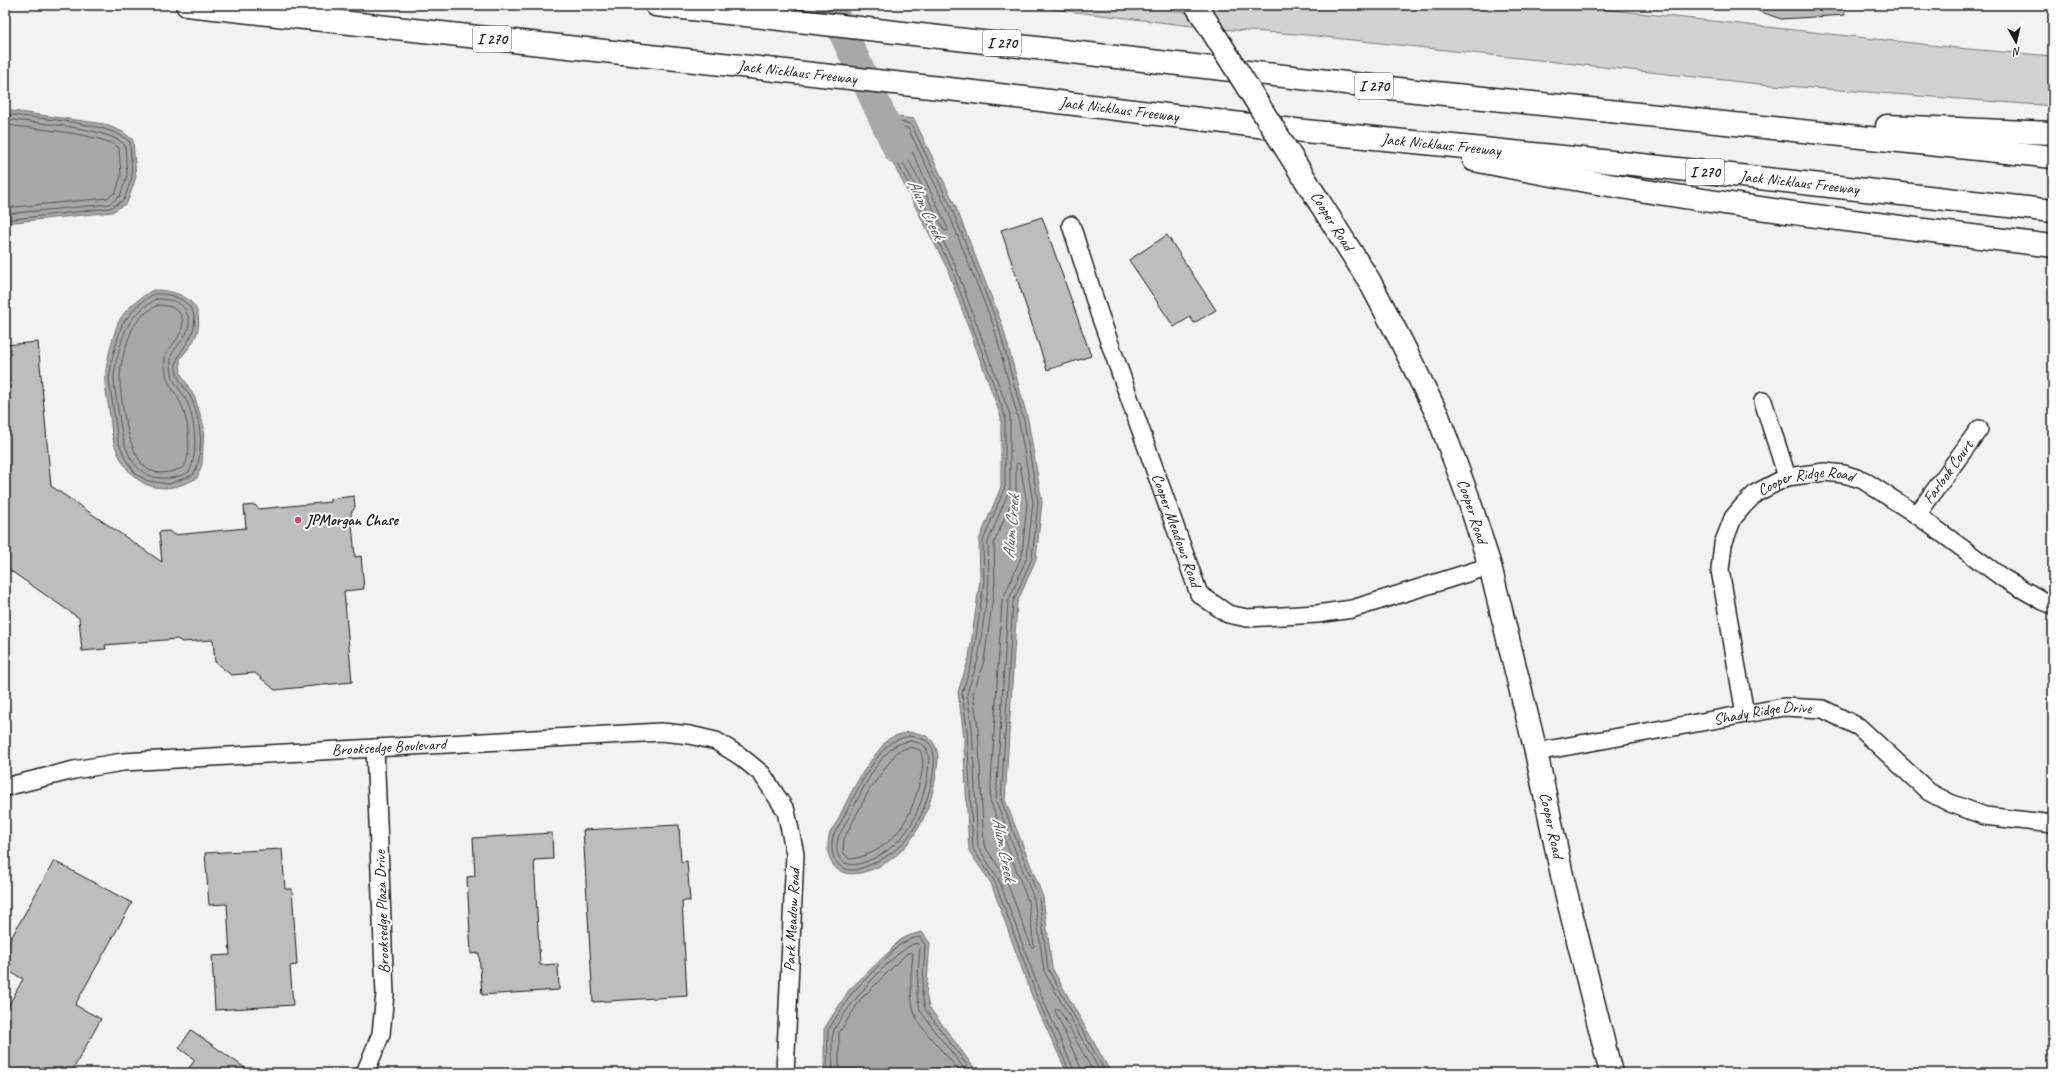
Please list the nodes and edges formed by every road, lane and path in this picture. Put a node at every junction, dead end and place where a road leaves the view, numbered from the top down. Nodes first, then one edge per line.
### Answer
1 (186, 5) edge
2 (656, 5) edge
3 (1196, 5) edge
4 (1670, 118) junction
5 (2053, 133) edge
6 (1357, 136) junction
7 (2053, 157) edge
8 (2053, 211) edge
9 (1071, 225) dead end
10 (2053, 246) edge
11 (1763, 401) dead end
12 (1979, 429) dead end
13 (1787, 477) junction
14 (1917, 515) junction
15 (1490, 566) junction
16 (2053, 605) edge
17 (1745, 714) junction
18 (375, 748) junction
19 (1536, 752) junction
20 (762, 774) joint
21 (6, 787) edge
22 (2053, 824) edge
23 (365, 1073) edge
24 (785, 1073) edge
25 (1611, 1073) edge

1 - 6 main road, Jack Nicklaus Freeway / I 270
2 - 4 main road, I 270
3 - 15 main road, Cooper Road, bridge
4 - 5 main road
4 - 7 main road, I 270
6 - 8 main road, Jack Nicklaus Freeway / I 270
6 - 10 main road
9 - 15 street, Cooper Meadows Road
11 - 13 street
12 - 14 street, Farlook Court
13 - 14 street, Cooper Ridge Road
13 - 17 street, Cooper Ridge Road
14 - 16 street, Cooper Ridge Road
15 - 19 main road, Cooper Road
17 - 19 street, Shady Ridge Drive
17 - 22 street, Shady Ridge Drive
18 - 20 street, Brooksedge Boulevard
18 - 21 street, Brooksedge Boulevard
18 - 23 street, Brooksedge Plaza Drive
19 - 25 main road, Cooper Road
20 - 24 street, Park Meadow Road

